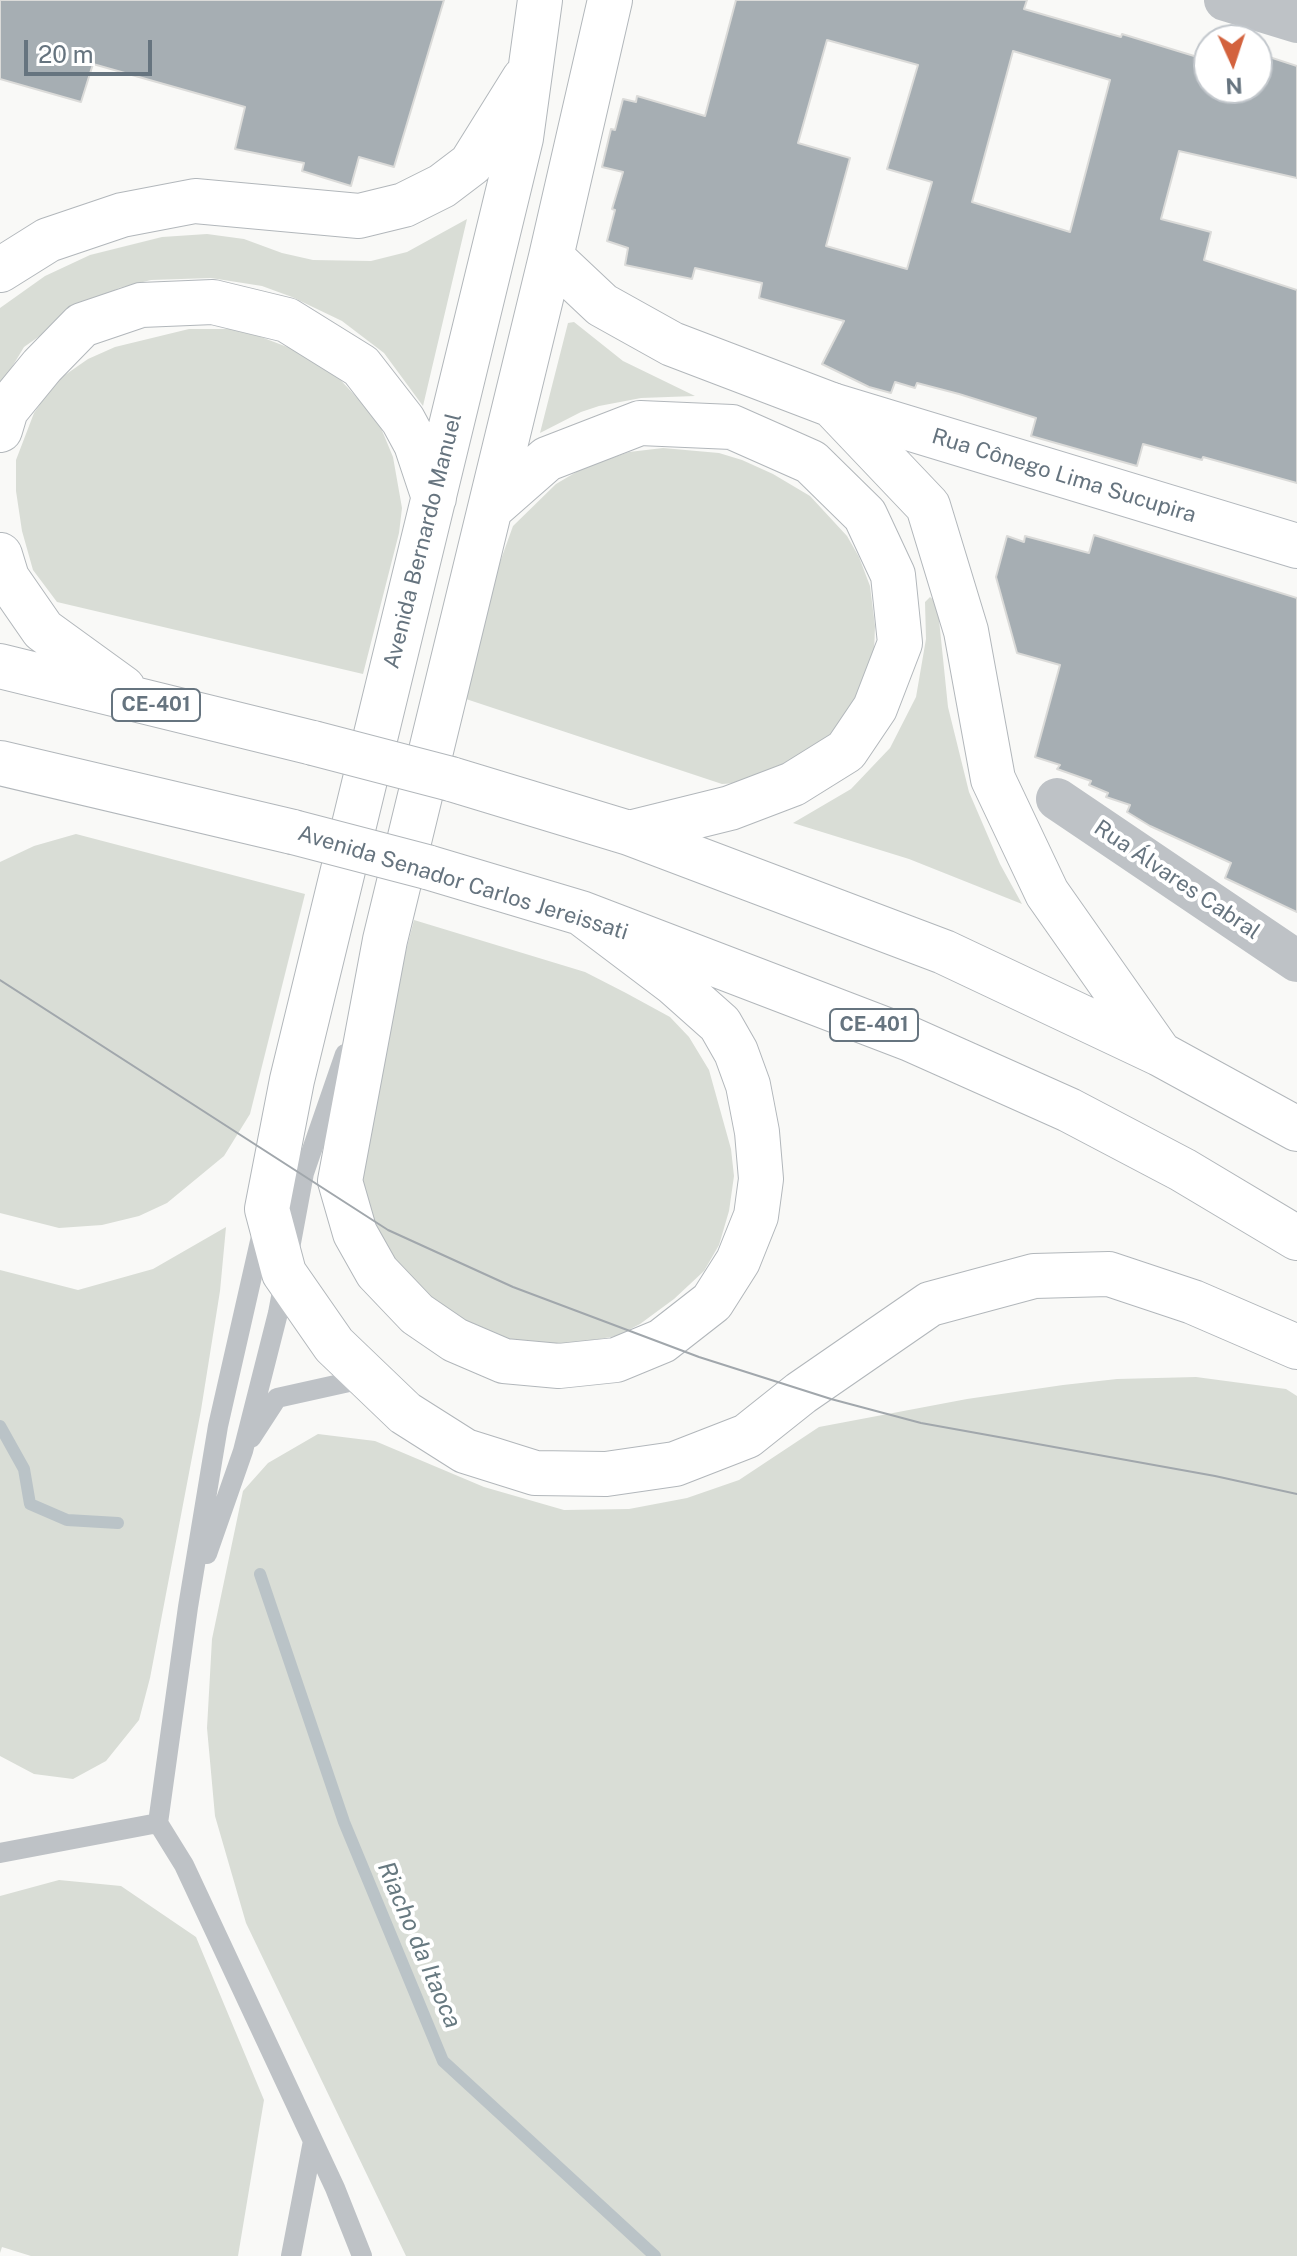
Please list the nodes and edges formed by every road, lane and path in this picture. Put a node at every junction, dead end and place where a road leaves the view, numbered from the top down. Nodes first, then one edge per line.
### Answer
1 (540, 0) edge
2 (610, 0) edge
3 (1225, 0) edge
4 (1297, 22) edge
5 (531, 67) junction
6 (551, 257) junction
7 (0, 270) edge
8 (832, 405) junction
9 (0, 430) edge
10 (434, 498) junction
11 (490, 509) junction
12 (1297, 546) edge
13 (0, 555) edge
14 (0, 666) edge
15 (142, 701) junction
16 (0, 763) edge
17 (1057, 799) dead end
18 (629, 833) junction
19 (581, 913) junction
20 (385, 940) junction
21 (1297, 961) edge
22 (1160, 1054) junction
23 (1297, 1129) edge
24 (267, 1209) junction
25 (1297, 1238) edge
26 (284, 1273) junction
27 (1297, 1347) edge
28 (368, 1378) junction
29 (243, 1451) junction
30 (188, 1607) junction
31 (158, 1823) junction
32 (0, 1853) edge
33 (313, 2141) junction
34 (297, 2222) junction
35 (291, 2256) edge
36 (307, 2256) edge
37 (362, 2256) edge

1 - 5 main road, Avenida Bernardo Manuel
2 - 6 main road
3 - 4 street
5 - 7 main road
5 - 10 main road, Avenida Bernardo Manuel
6 - 8 main road, Rua Cônego Lima Sucupira
6 - 11 main road
8 - 12 main road, Rua Cônego Lima Sucupira
8 - 22 main road
9 - 10 main road
10 - 24 main road, Avenida Bernardo Manuel
11 - 18 main road
11 - 20 main road
13 - 15 main road
14 - 15 main road, CE-401
15 - 18 main road, CE-401, bridge
16 - 19 main road, Avenida Senador Carlos Jereissati / CE-401, bridge
17 - 21 street, Rua Álvares Cabral
18 - 22 main road, CE-401
19 - 20 main road
19 - 25 main road, Avenida Senador Carlos Jereissati / CE-401
20 - 26 lane
22 - 23 main road, CE-401
24 - 26 main road
24 - 30 lane
26 - 28 main road
26 - 29 lane
27 - 28 main road
28 - 29 lane
29 - 30 lane
30 - 31 lane
31 - 32 lane
31 - 33 lane
33 - 34 lane
33 - 37 lane
34 - 35 lane
34 - 36 lane

